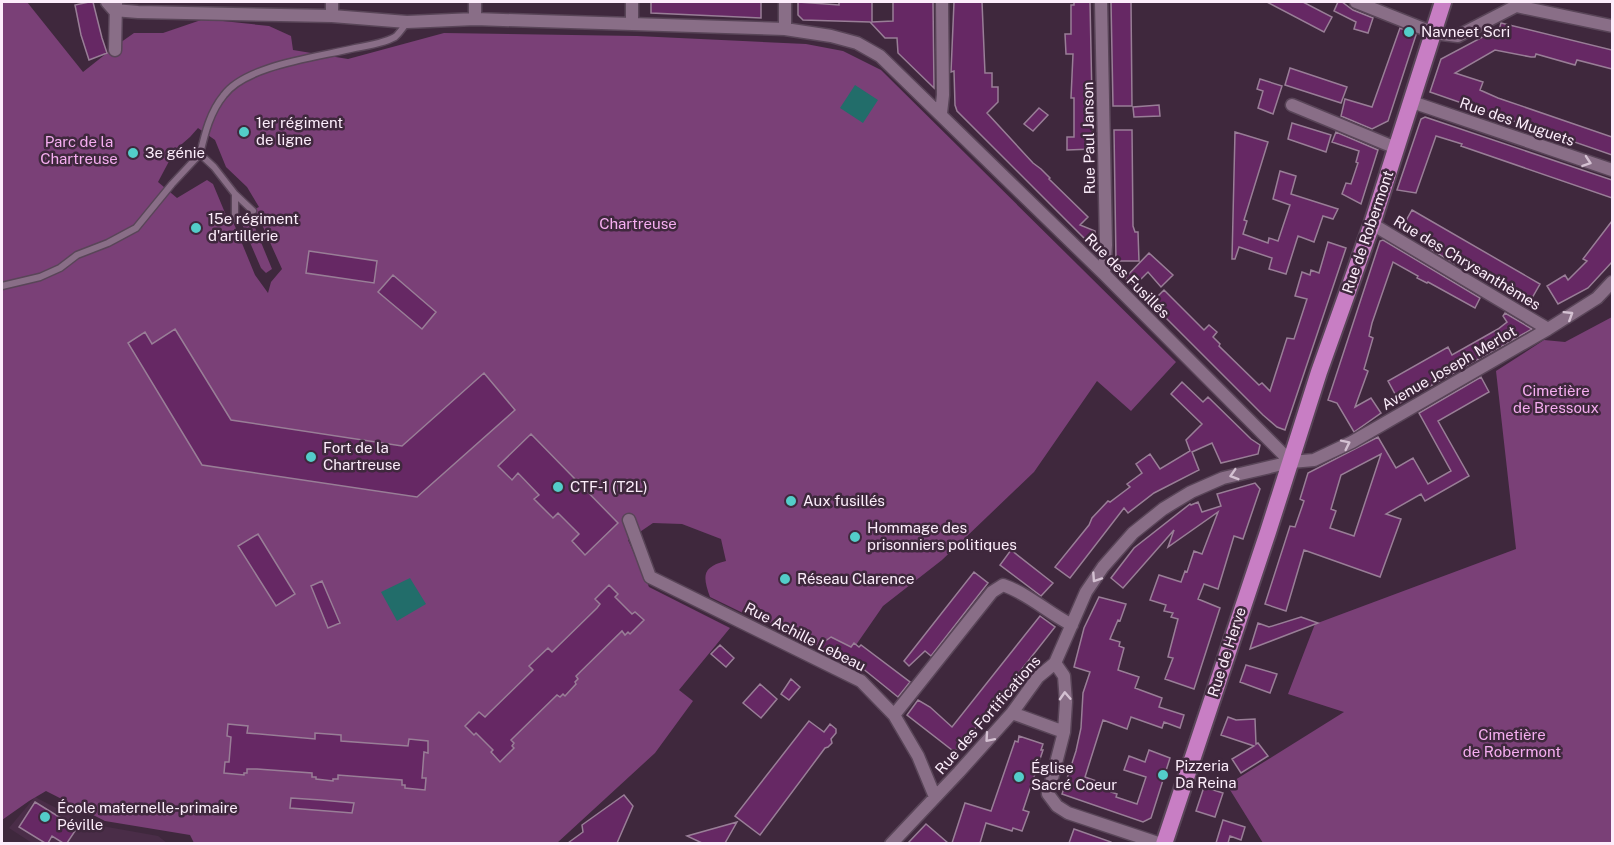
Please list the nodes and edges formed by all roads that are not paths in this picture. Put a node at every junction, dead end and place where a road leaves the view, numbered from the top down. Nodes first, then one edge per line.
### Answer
1 (332, 2) edge
2 (475, 2) edge
3 (632, 2) edge
4 (785, 2) edge
5 (942, 2) edge
6 (1101, 2) edge
7 (1356, 2) edge
8 (1443, 2) edge
9 (112, 4) edge
10 (1514, 4) edge
11 (332, 16) junction
12 (475, 20) junction
13 (407, 22) junction
14 (632, 24) junction
15 (1612, 26) edge
16 (785, 29) junction
17 (1434, 33) junction
18 (115, 50) dead end
19 (1412, 102) junction
20 (1292, 105) dead end
21 (941, 113) junction
22 (1396, 148) junction
23 (200, 154) junction
24 (1612, 170) edge
25 (235, 194) junction
26 (253, 211) dead end
27 (236, 219) dead end
28 (1372, 224) junction
29 (1104, 274) junction
30 (1612, 282) edge
31 (2, 286) edge
32 (1548, 329) junction
33 (1291, 462) junction
34 (629, 520) dead end
35 (1072, 625) junction
36 (1055, 663) junction
37 (1012, 713) junction
38 (894, 716) junction
39 (1064, 732) junction
40 (936, 797) junction
41 (891, 843) edge
42 (1162, 843) edge

1 - 11 street
2 - 12 street
3 - 14 street
4 - 16 street
5 - 21 street
6 - 29 street, Rue Paul Janson
7 - 17 street
8 - 17 main road, Rue de Robermont
9 - 11 street, Rue des Fusillés
9 - 18 street
10 - 15 street
10 - 17 street
11 - 13 street, Rue des Fusillés
12 - 13 street, Rue des Fusillés
12 - 14 street, Rue des Fusillés
13 - 23 lane
14 - 16 street, Rue des Fusillés
16 - 21 street, Rue des Fusillés
17 - 19 main road, Rue de Robermont
19 - 22 main road, Rue de Robermont
19 -> 24 street, Rue des Muguets
20 - 22 street
21 - 29 street, Rue des Fusillés
22 - 28 main road, Rue de Robermont
23 - 25 lane
23 - 31 lane
25 - 26 lane
25 - 27 lane
28 - 32 street, Rue des Chrysanthèmes
28 - 33 main road, Rue de Robermont
29 - 33 street, Rue des Fusillés
32 -> 30 street, Avenue Joseph Merlot
33 -> 32 street, Avenue Joseph Merlot
33 -> 35 street, Rue des Fortifications
33 - 42 main road, Rue de Herve
34 - 38 street, Rue Achille Lebeau
35 - 36 street, Rue des Fortifications
35 - 38 street
36 - 37 street, Rue des Fortifications
39 -> 36 street
37 - 39 street
37 -> 40 street, Rue des Fortifications
38 - 40 street, Rue Achille Lebeau
39 - 42 street
40 - 41 street, Rue des Fortifications

